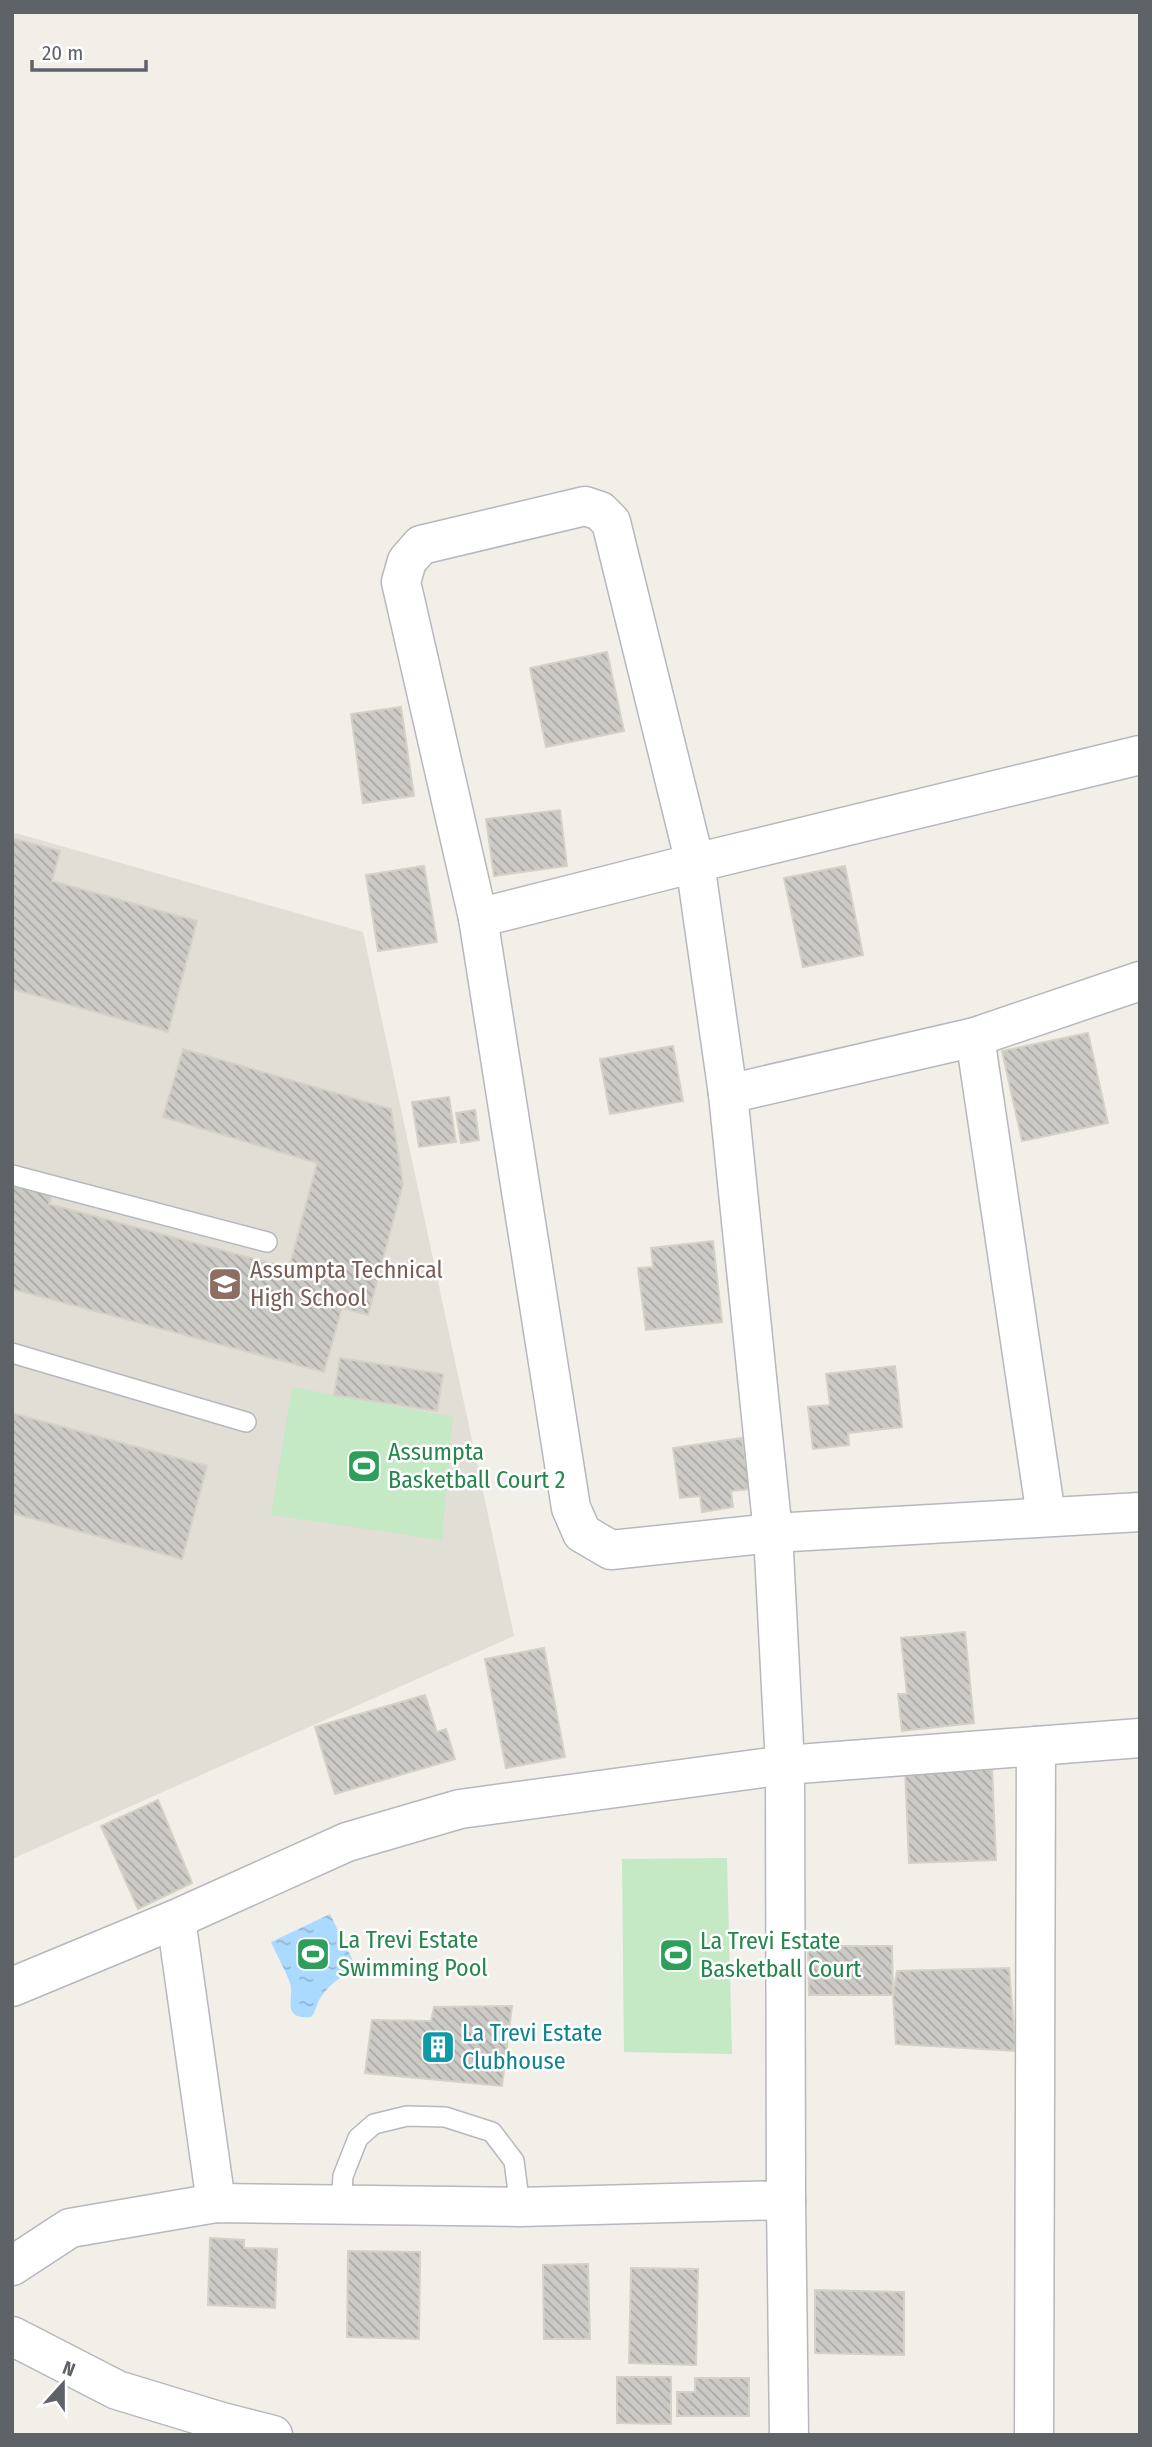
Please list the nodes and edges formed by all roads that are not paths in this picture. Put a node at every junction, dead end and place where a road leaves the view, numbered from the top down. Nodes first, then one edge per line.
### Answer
1 (1139, 759) edge
2 (695, 863) junction
3 (478, 918) junction
4 (1140, 981) edge
5 (975, 1037) junction
6 (728, 1094) junction
7 (12, 1175) edge
8 (267, 1242) dead end
9 (12, 1353) edge
10 (246, 1422) dead end
11 (1140, 1512) edge
12 (1046, 1516) junction
13 (773, 1533) junction
14 (1140, 1738) edge
15 (1036, 1746) junction
16 (785, 1765) junction
17 (176, 1919) junction
18 (12, 1987) edge
19 (786, 2200) junction
20 (216, 2203) junction
21 (341, 2206) junction
22 (520, 2207) junction
23 (12, 2266) edge
24 (12, 2336) edge
25 (273, 2435) edge
26 (789, 2435) edge
27 (1034, 2435) edge

1 - 2 street
2 - 3 street
2 - 3 street
2 - 6 street
3 - 13 street
4 - 5 street
5 - 6 street
5 - 12 street
6 - 13 street
7 - 8 lane
9 - 10 lane
11 - 12 street
12 - 13 street
13 - 16 street
14 - 15 street
15 - 16 street
15 - 27 street
16 - 17 street
16 - 19 street
17 - 18 street
17 - 20 street
19 - 22 street
19 - 26 street
20 - 21 street
20 - 23 street
21 - 22 street
21 - 22 lane
24 - 25 street

